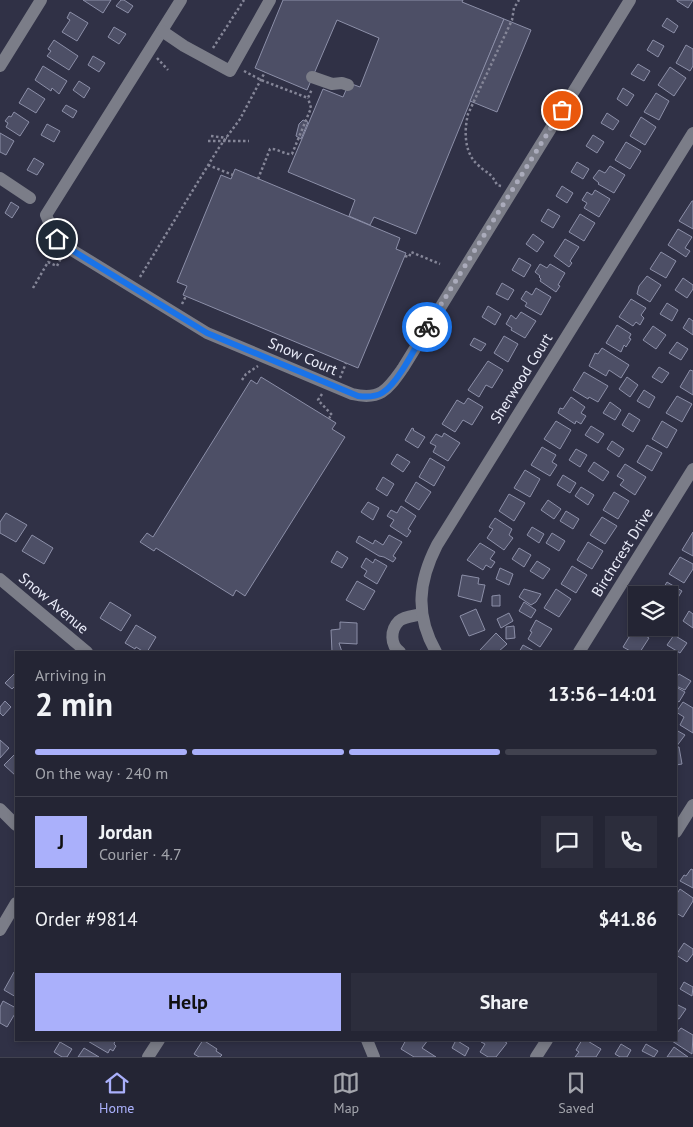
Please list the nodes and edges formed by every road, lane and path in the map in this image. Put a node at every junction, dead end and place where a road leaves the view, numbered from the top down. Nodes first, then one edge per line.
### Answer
1 (41, 0) edge
2 (181, 0) edge
3 (244, 0) edge
4 (270, 0) edge
5 (520, 0) edge
6 (630, 0) edge
7 (162, 31) junction
8 (210, 52) dead end
9 (156, 57) dead end
10 (0, 66) edge
11 (240, 69) dead end
12 (168, 70) dead end
13 (264, 72) dead end
14 (315, 78) joint
15 (261, 80) junction
16 (348, 85) dead end
17 (308, 98) junction
18 (693, 133) edge
19 (211, 136) dead end
20 (227, 138) junction
21 (208, 141) dead end
22 (249, 141) dead end
23 (224, 142) junction
24 (208, 165) junction
25 (233, 175) dead end
26 (0, 178) edge
27 (258, 179) dead end
28 (497, 185) dead end
29 (30, 198) dead end
30 (63, 254) dead end
31 (405, 256) dead end
32 (440, 264) dead end
33 (138, 280) dead end
34 (33, 288) dead end
35 (346, 363) dead end
36 (262, 364) dead end
37 (340, 379) dead end
38 (242, 380) dead end
39 (324, 391) dead end
40 (329, 418) dead end
41 (693, 469) edge
42 (0, 579) edge
43 (422, 614) junction
44 (86, 651) edge
45 (399, 651) edge
46 (432, 651) edge
47 (580, 651) edge
48 (693, 805) edge
49 (0, 809) edge
50 (680, 818) edge
51 (15, 824) edge
52 (15, 905) edge
53 (0, 930) edge
54 (158, 1041) edge
55 (367, 1041) edge
56 (546, 1041) edge
57 (148, 1057) edge
58 (374, 1057) edge
59 (536, 1057) edge

1 - 10 street
2 - 7 street, Snow Court
3 - 8 path
4 - 7 street
5 - 28 path
6 - 7 street, Snow Court
9 - 12 path
11 - 15 path
13 - 15 path
14 - 16 street
14 - 17 path
15 - 17 path
15 - 20 path
17 - 27 path
18 - 43 street, Sherwood Court
19 - 20 path
20 - 23 path
21 - 23 path
22 - 23 path
23 - 24 path
24 - 25 path
24 - 33 path
26 - 29 street
30 - 34 path
31 - 32 path
35 - 37 path
36 - 38 path
39 - 40 path
41 - 47 street, Birchcrest Drive
42 - 44 street, Snow Avenue
43 - 45 street
43 - 46 street, Sherwood Court
48 - 50 street
49 - 51 street
52 - 53 street
54 - 57 street
55 - 58 street
56 - 59 street

